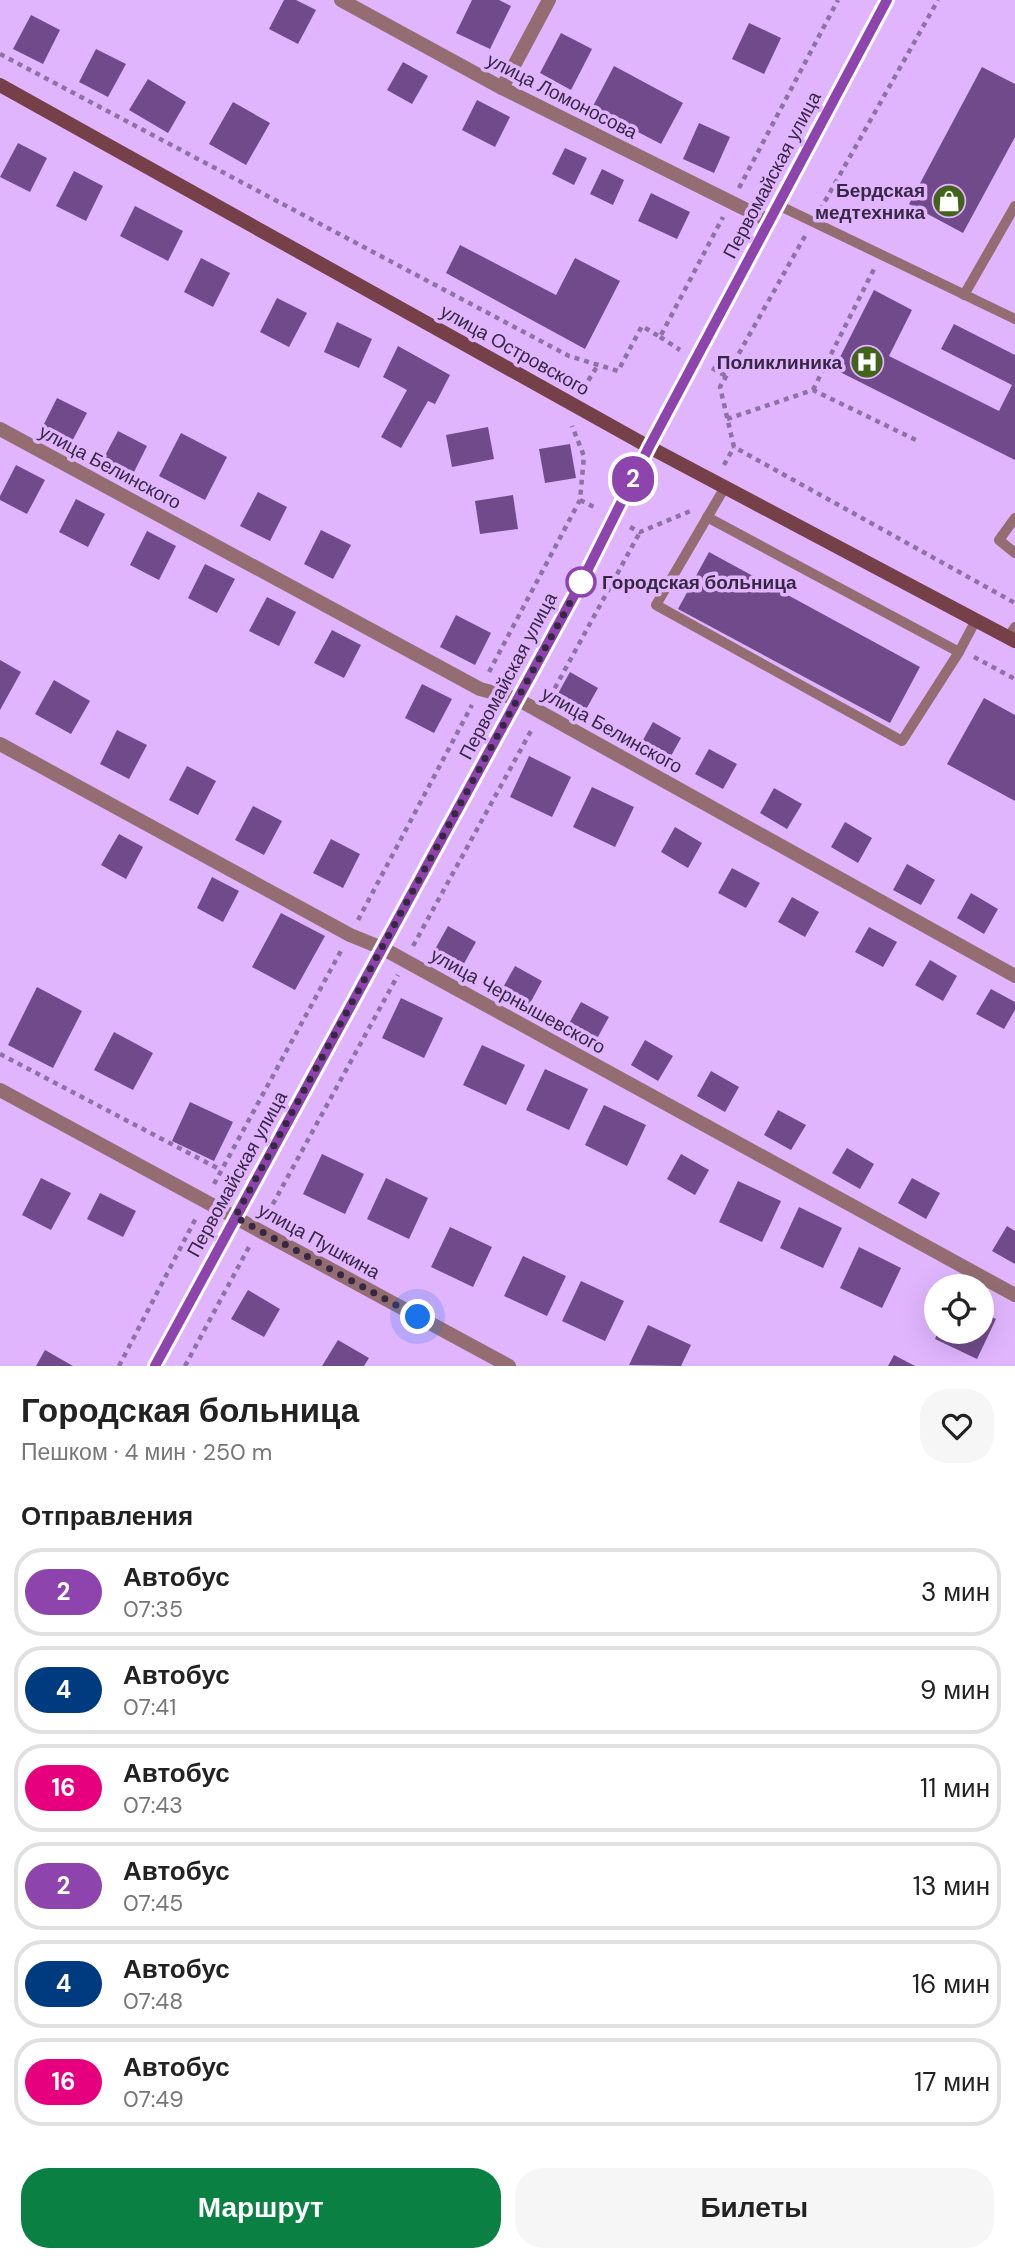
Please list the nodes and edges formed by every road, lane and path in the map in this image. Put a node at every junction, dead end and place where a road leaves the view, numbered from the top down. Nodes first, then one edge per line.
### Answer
1 (341, 0) edge
2 (548, 0) edge
3 (838, 0) edge
4 (887, 0) edge
5 (938, 0) edge
6 (0, 54) edge
7 (0, 85) edge
8 (502, 88) junction
9 (731, 203) junction
10 (778, 205) junction
11 (1015, 206) edge
12 (769, 221) junction
13 (813, 222) junction
14 (881, 255) junction
15 (964, 295) junction
16 (1015, 319) edge
17 (813, 390) junction
18 (567, 416) dead end
19 (727, 419) junction
20 (0, 429) edge
21 (918, 441) dead end
22 (649, 447) junction
23 (725, 487) junction
24 (707, 517) junction
25 (1015, 518) edge
26 (1015, 553) edge
27 (1015, 603) edge
28 (976, 621) junction
29 (1013, 635) edge
30 (959, 652) junction
31 (480, 689) junction
32 (517, 699) junction
33 (0, 744) edge
34 (350, 935) junction
35 (382, 948) junction
36 (1015, 976) edge
37 (0, 1054) edge
38 (0, 1090) edge
39 (221, 1170) junction
40 (205, 1200) junction
41 (235, 1217) junction
42 (1015, 1295) edge
43 (119, 1366) edge
44 (155, 1366) edge
45 (509, 1366) edge

1 - 8 street, улица Ломоносова
2 - 8 street
3 - 9 path
4 - 10 street, Первомайская улица
5 - 13 path
6 - 9 path
7 - 22 street, улица Островского
8 - 9 street, улица Ломоносова
9 - 12 street, улица Ломоносова
10 - 12 street, Первомайская улица
10 - 13 lane
11 - 15 lane
12 - 22 street, Первомайская улица
13 - 14 lane
13 - 19 path
14 - 15 lane
14 - 17 path
15 - 16 lane
17 - 19 path
17 - 21 path
18 - 31 path
19 - 27 path
20 - 31 street, улица Белинского
22 - 23 street, улица Островского
22 - 32 street, Первомайская улица
23 - 24 lane
23 - 28 street, улица Островского
24 - 30 lane
24 - 30 lane
25 - 26 lane
28 - 29 street, улица Островского
28 - 30 lane
31 - 32 street, улица Белинского
31 - 34 path
32 - 35 street, Первомайская улица
32 - 36 street, улица Белинского
33 - 34 street, улица Чернышевского
34 - 35 street, улица Чернышевского
34 - 39 path
35 - 41 street, Первомайская улица
35 - 42 street, улица Чернышевского
37 - 39 path
38 - 40 street, улица Пушкина
39 - 40 path
40 - 41 street, улица Пушкина
40 - 43 path
41 - 44 street, Первомайская улица
41 - 45 street, улица Пушкина

